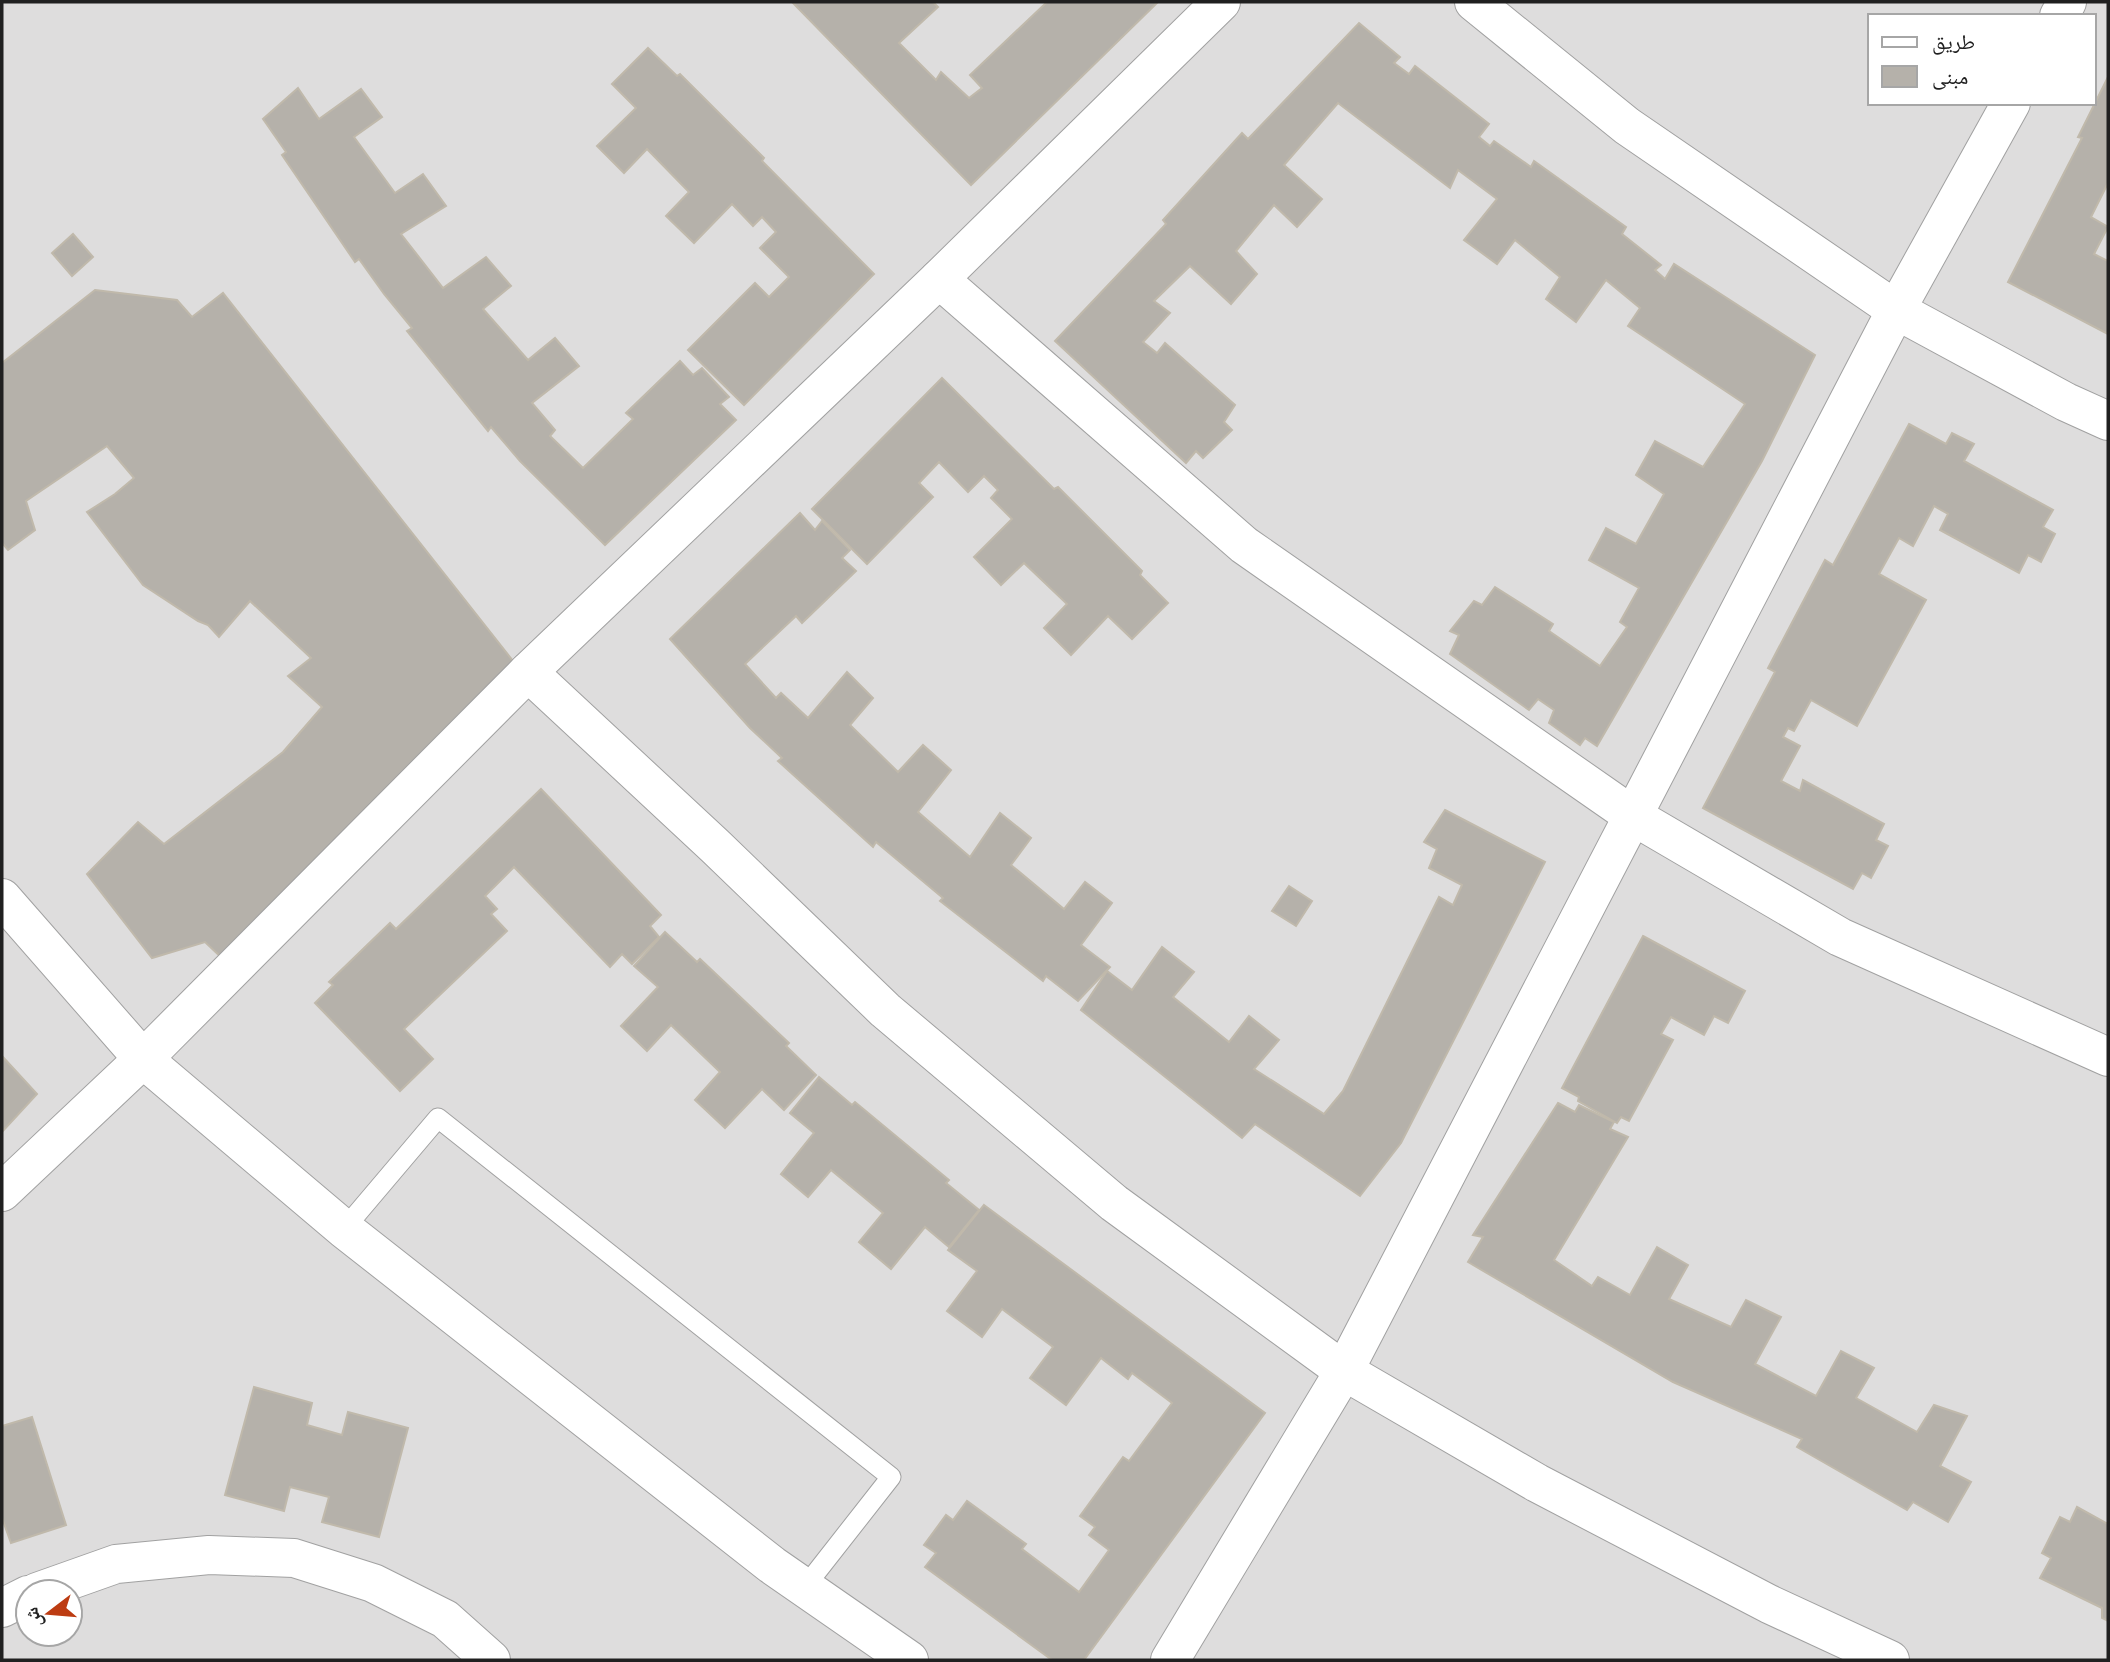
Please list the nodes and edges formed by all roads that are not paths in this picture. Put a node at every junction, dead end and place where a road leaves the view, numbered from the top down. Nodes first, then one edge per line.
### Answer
1 (1221, 2) edge
2 (1474, 2) edge
3 (2010, 105) edge
4 (939, 279) junction
5 (1896, 310) junction
6 (2108, 421) edge
7 (528, 672) junction
8 (1633, 816) junction
9 (2, 898) edge
10 (2108, 1057) edge
11 (144, 1059) junction
12 (2, 1192) edge
13 (344, 1229) junction
14 (1344, 1371) junction
15 (76, 1578) edge
16 (804, 1588) junction
17 (491, 1660) edge
18 (909, 1660) edge
19 (1170, 1660) edge
20 (1890, 1660) edge

1 - 4 street
2 - 5 street
3 - 5 street
4 - 7 street
4 - 8 street
5 - 6 street
5 - 8 street
7 - 11 street
7 - 14 street
8 - 10 street
8 - 14 street
9 - 11 street
11 - 12 street
11 - 13 street
13 - 16 street
13 - 16 lane
14 - 19 street
14 - 20 street
15 - 17 street
16 - 18 street

